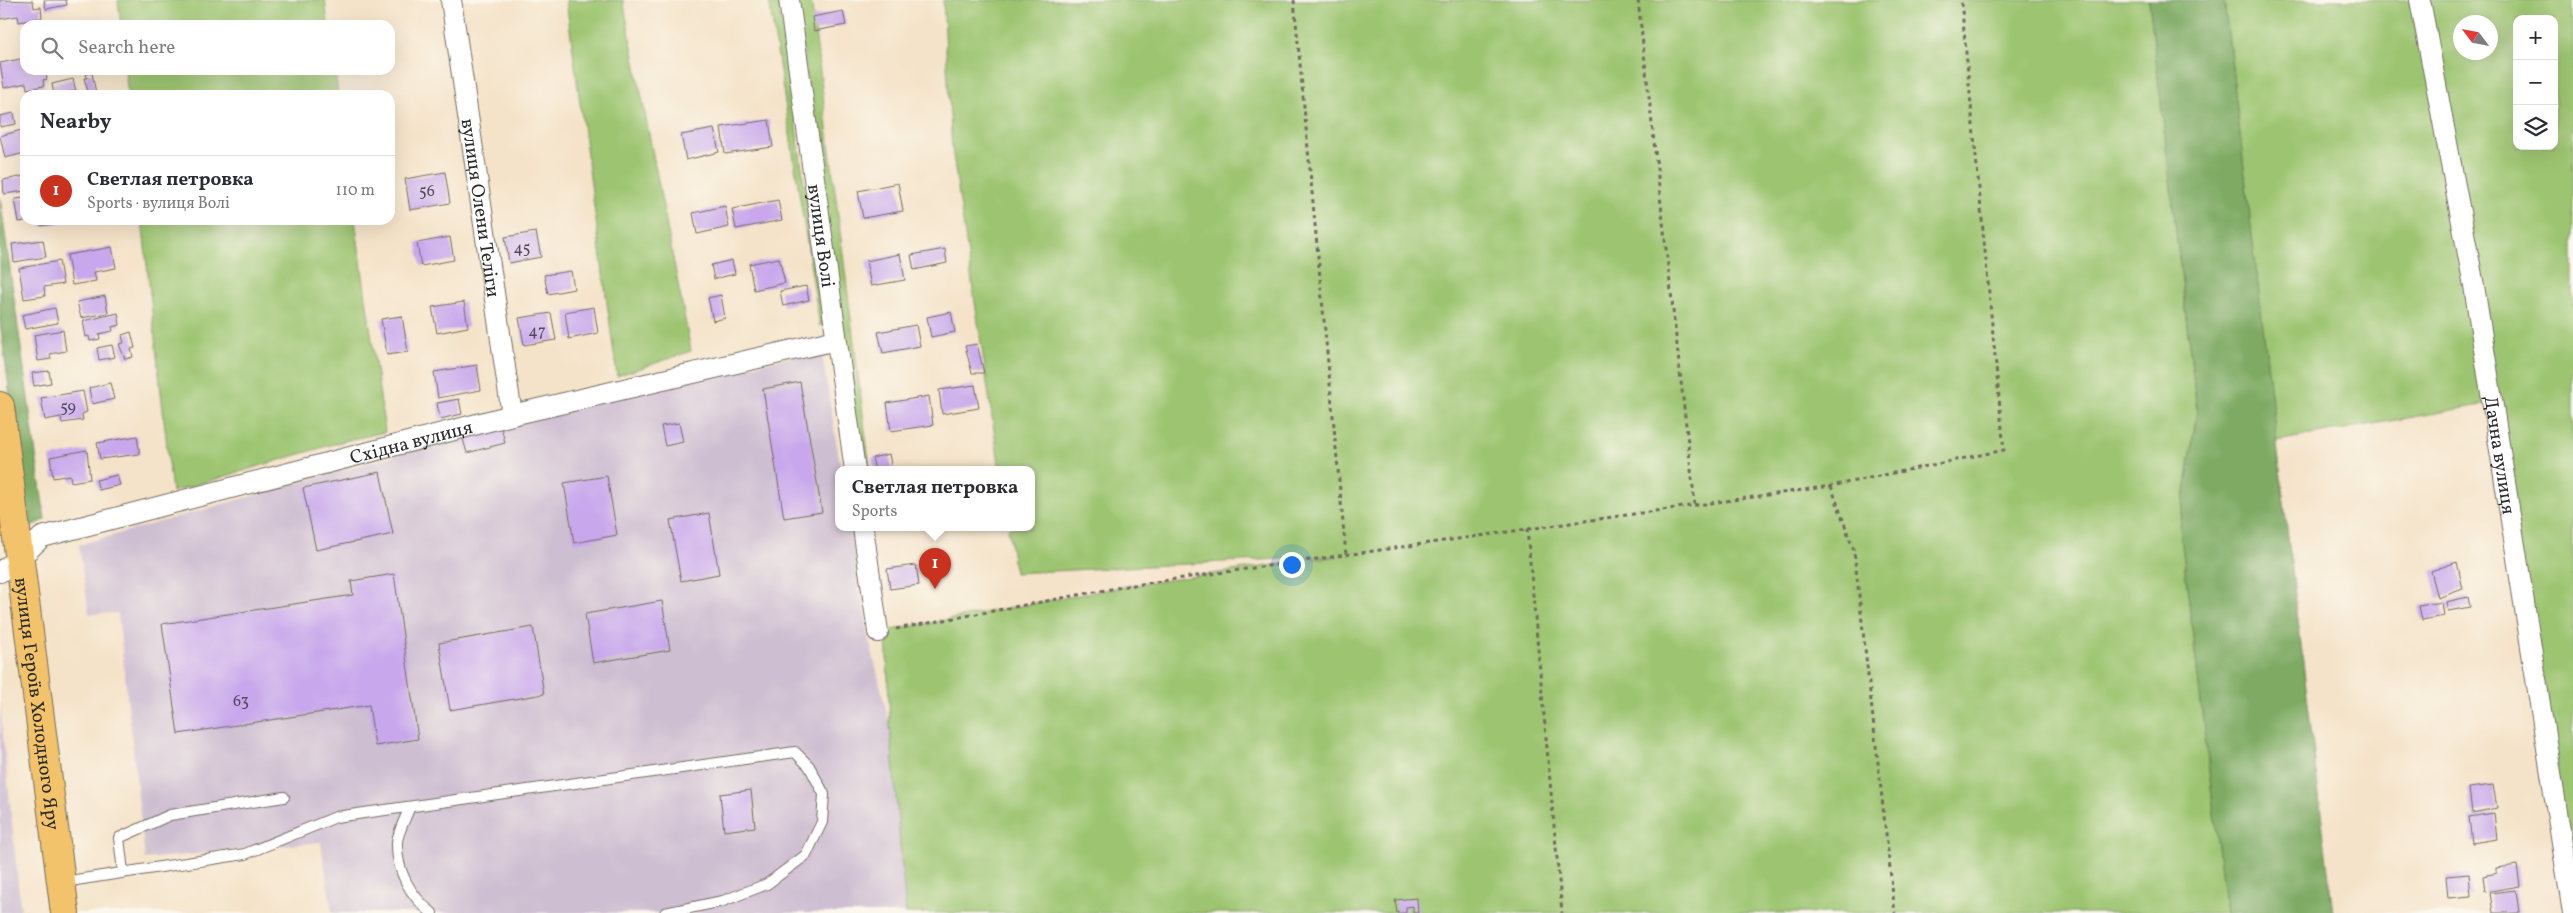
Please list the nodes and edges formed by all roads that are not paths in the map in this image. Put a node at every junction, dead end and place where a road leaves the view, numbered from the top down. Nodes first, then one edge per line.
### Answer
1 (451, 0) edge
2 (789, 0) edge
3 (2420, 0) edge
4 (836, 340) junction
5 (0, 406) edge
6 (512, 415) junction
7 (854, 466) edge
8 (863, 531) edge
9 (10, 564) edge
10 (878, 632) road end
11 (284, 797) dead end
12 (409, 808) junction
13 (123, 872) junction
14 (63, 882) junction
15 (66, 913) edge
16 (432, 913) edge
17 (665, 913) edge
18 (2573, 913) edge

1 - 6 street, вулиця Олени Теліги
2 - 4 street, вулиця Волі
3 - 18 street, Дачна вулиця
4 - 6 street, Східна вулиця
4 - 7 street, вулиця Волі
5 - 9 main road, вулиця Героїв Холодного Яру
6 - 9 street, Східна вулиця
8 - 10 street
9 - 14 main road, вулиця Героїв Холодного Яру
11 - 13 lane
12 - 13 lane
12 - 16 lane
12 - 17 lane
13 - 14 lane
14 - 15 main road, вулиця Героїв Холодного Яру

